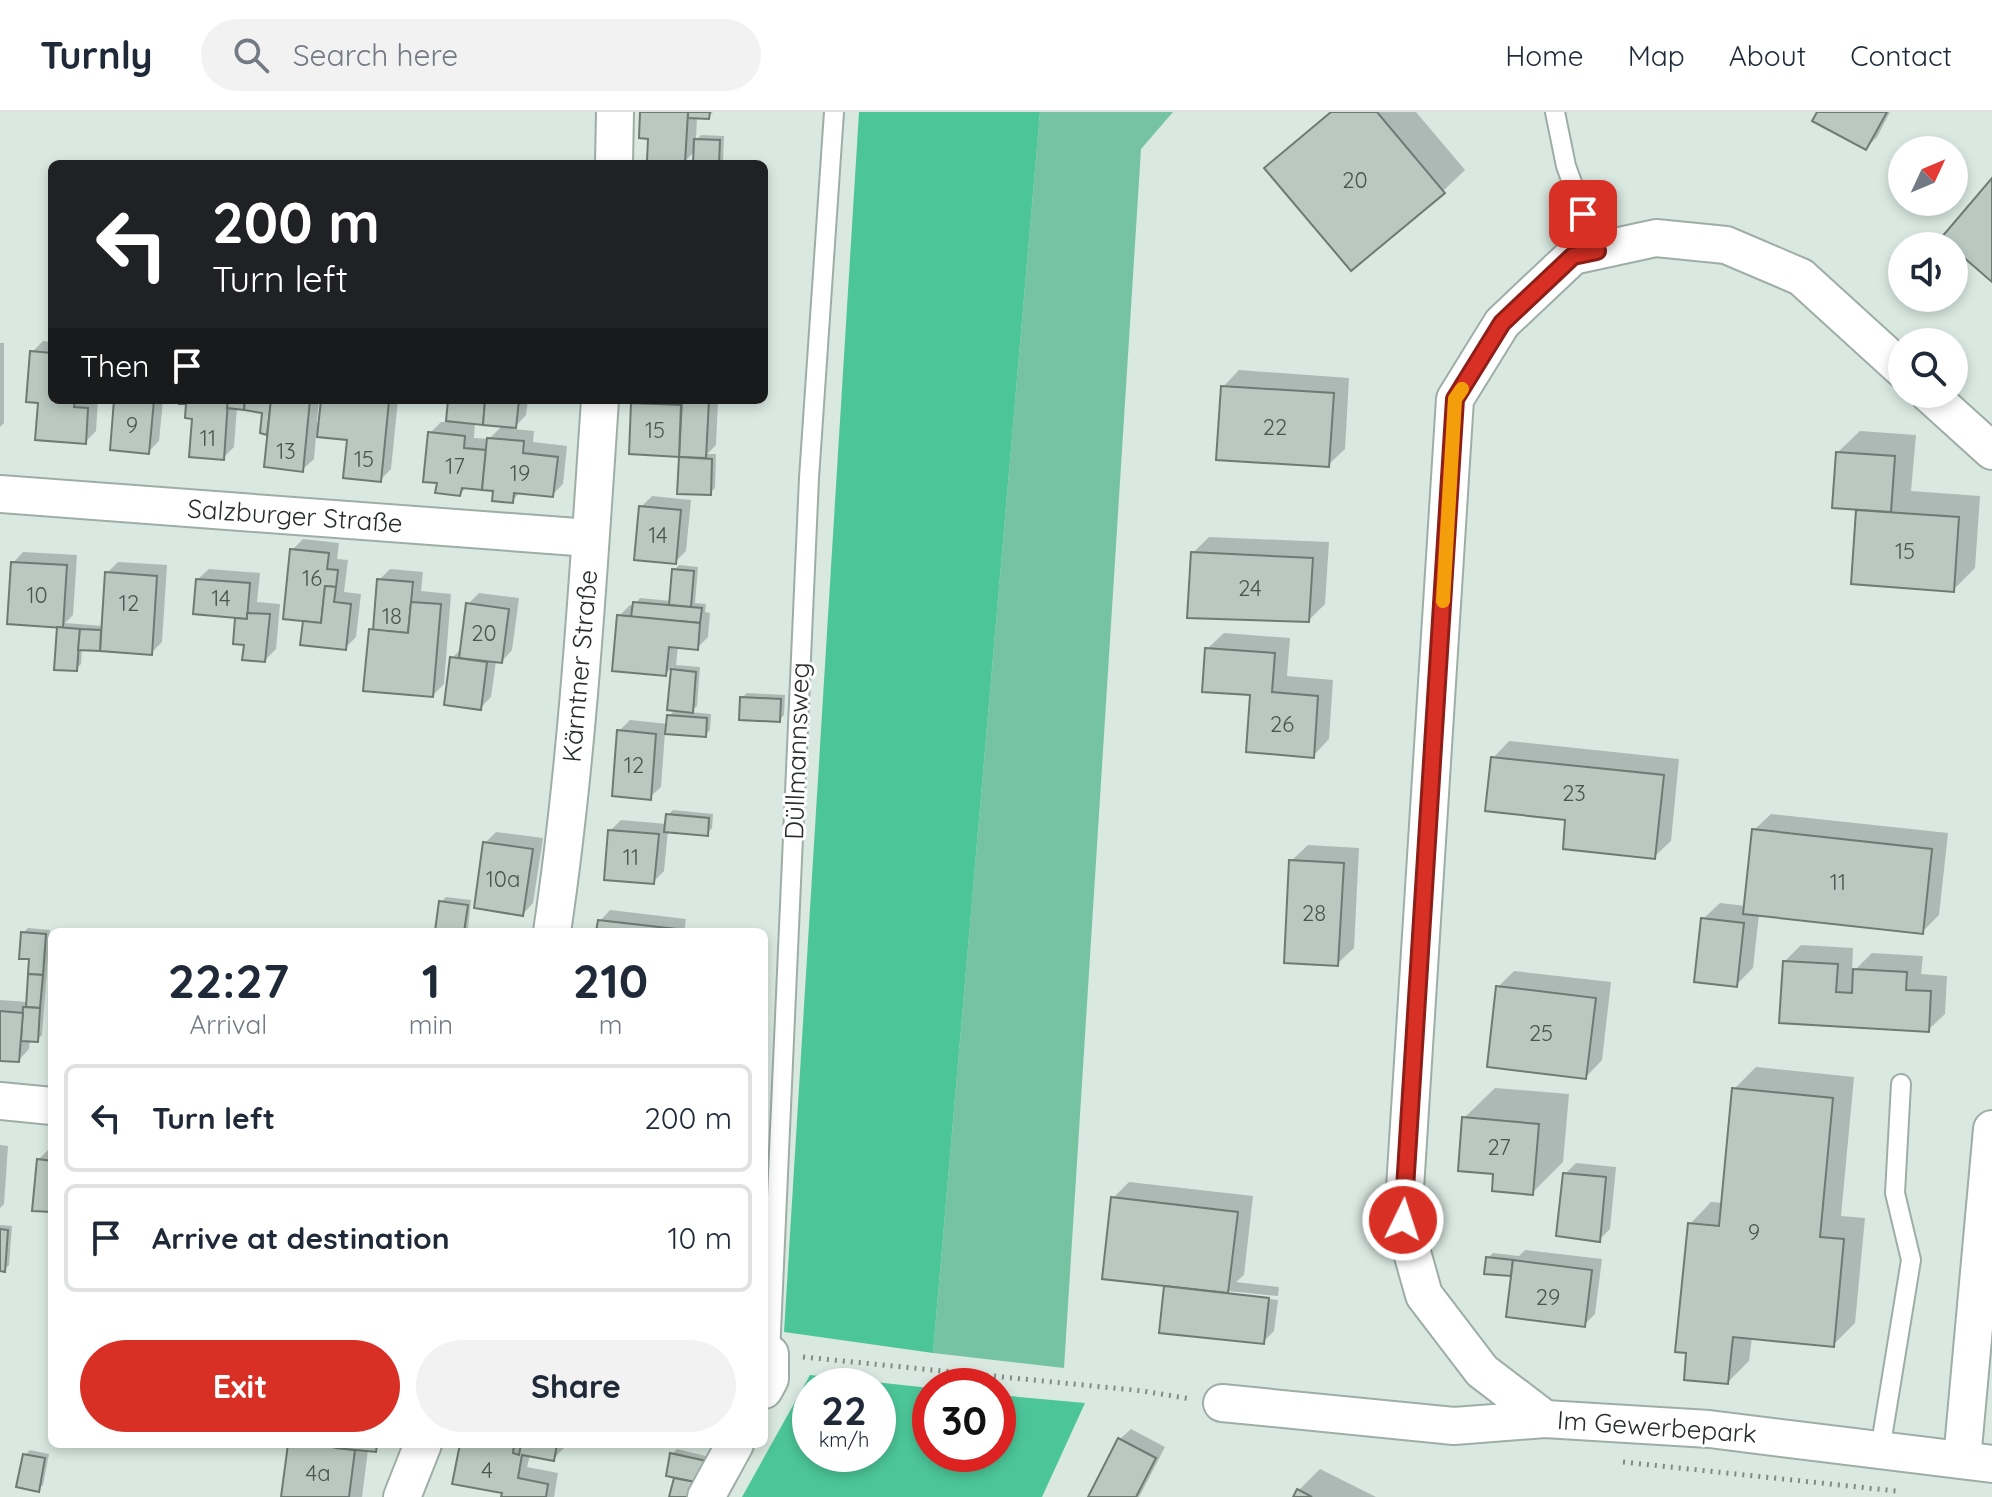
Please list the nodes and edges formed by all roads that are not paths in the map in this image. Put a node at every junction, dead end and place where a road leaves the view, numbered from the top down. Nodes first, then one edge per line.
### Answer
1 (615, 112) edge
2 (834, 112) edge
3 (1555, 112) edge
4 (614, 160) edge
5 (1597, 251) junction
6 (1888, 356) edge
7 (600, 404) edge
8 (1944, 408) edge
9 (1992, 451) edge
10 (0, 494) edge
11 (590, 538) junction
12 (553, 928) edge
13 (1901, 1084) dead end
14 (0, 1101) edge
15 (48, 1106) edge
16 (1991, 1138) edge
17 (770, 1354) joint
18 (768, 1383) edge
19 (1222, 1403) road end
20 (1545, 1419) junction
21 (421, 1448) edge
22 (733, 1448) edge
23 (1880, 1450) junction
24 (1977, 1462) edge
25 (402, 1497) edge
26 (706, 1497) edge

1 - 4 street
2 - 17 lane, Düllmannsweg
3 - 5 lane
5 - 6 street, Im Gewerbepark
5 - 20 street, Im Gewerbepark
7 - 11 street, Kärntner Straße
8 - 9 street
10 - 11 street, Salzburger Straße
11 - 12 street, Kärntner Straße
13 - 23 lane
14 - 15 street
16 - 24 street, Im Gewerbepark
17 - 18 street, Düllmannsweg
19 - 20 street
20 - 23 street, Im Gewerbepark
21 - 25 street
22 - 26 street
23 - 24 street, Im Gewerbepark

